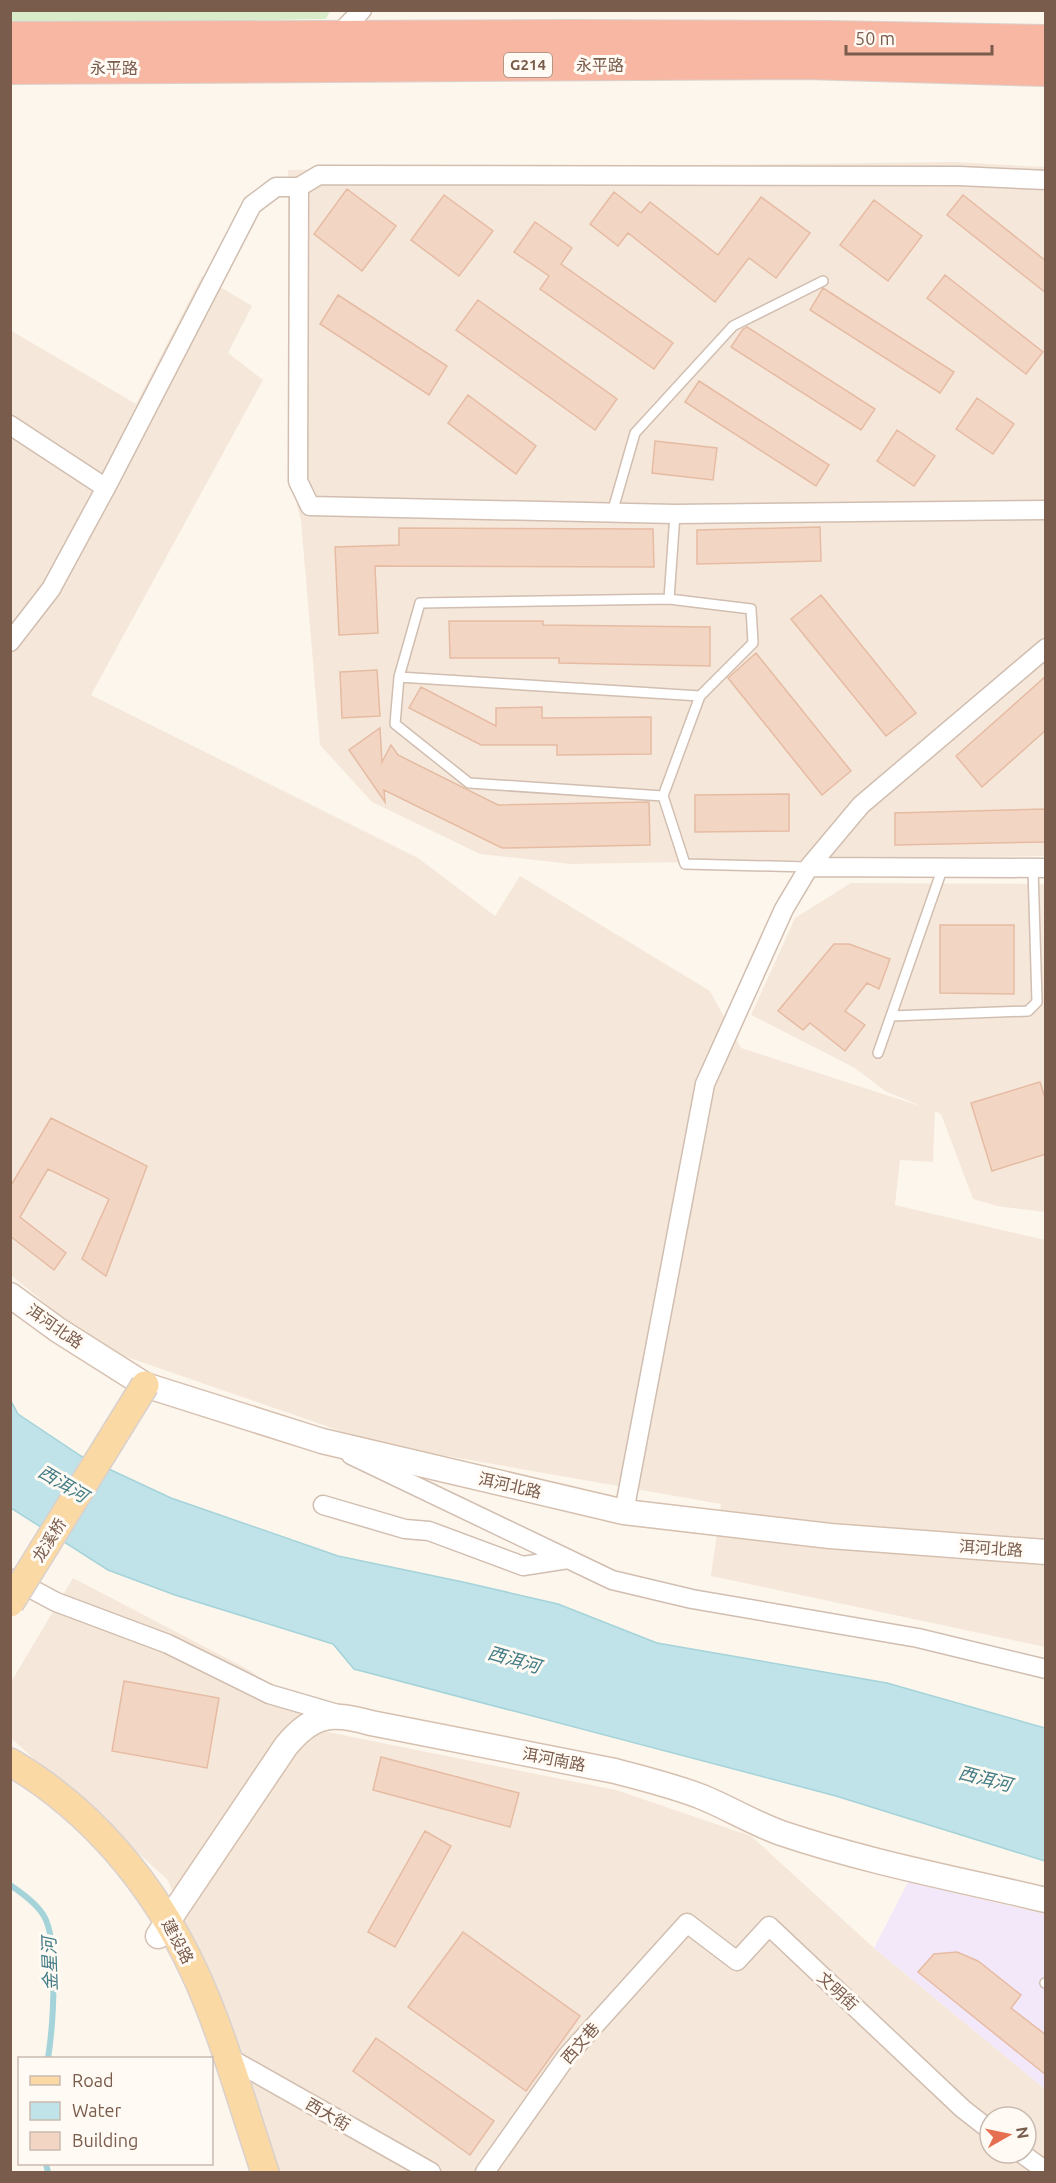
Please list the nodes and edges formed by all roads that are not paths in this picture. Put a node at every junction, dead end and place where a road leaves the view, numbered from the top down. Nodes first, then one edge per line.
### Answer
1 (362, 10) edge
2 (339, 24) edge
3 (10, 39) edge
4 (1046, 41) edge
5 (10, 68) edge
6 (1046, 70) edge
7 (1046, 180) edge
8 (299, 187) junction
9 (823, 281) dead end
10 (10, 425) edge
11 (106, 488) junction
12 (1046, 510) edge
13 (612, 513) junction
14 (675, 514) junction
15 (669, 599) junction
16 (10, 642) edge
17 (1046, 648) edge
18 (399, 677) junction
19 (700, 696) junction
20 (663, 796) junction
21 (809, 867) junction
22 (943, 867) junction
23 (1039, 868) edge
24 (891, 1016) junction
25 (878, 1053) dead end
26 (10, 1295) edge
27 (145, 1385) junction
28 (322, 1441) junction
29 (323, 1505) dead end
30 (624, 1512) junction
31 (1046, 1552) edge
32 (568, 1559) junction
33 (10, 1577) edge
34 (10, 1603) edge
35 (1046, 1669) edge
36 (346, 1716) junction
37 (10, 1762) edge
38 (10, 1781) edge
39 (1046, 1900) edge
40 (687, 1923) joint
41 (163, 1929) junction
42 (216, 2059) edge
43 (978, 2121) edge
44 (249, 2172) edge
45 (265, 2172) edge
46 (431, 2172) edge
47 (485, 2172) edge

1 - 2 street
2 - 3 highway, 永平路 / G214
2 - 4 highway, 永平路 / G214
5 - 6 highway, 永平路 / G214
7 - 8 street
8 - 11 street
8 - 13 street
9 - 13 lane
10 - 11 street
11 - 16 street
12 - 14 street
13 - 14 street
14 - 15 lane
15 - 18 lane
15 - 19 lane
17 - 21 street
18 - 19 lane
18 - 20 lane
19 - 20 lane
20 - 21 lane
21 - 22 street
21 - 30 street
22 - 23 street
22 - 24 lane
23 - 24 lane
24 - 25 lane
26 - 27 street, 洱河北路
27 - 28 street, 洱河北路
27 - 34 main road, 龙溪桥, bridge
28 - 30 street, 洱河北路
28 - 32 street
29 - 32 street
30 - 31 street, 洱河北路
32 - 35 street
33 - 36 street
36 - 39 street, 洱河南路
36 - 41 street, 洱河南路
37 - 41 main road, 建设路
38 - 41 main road, 建设路
40 - 43 street, 文明街
40 - 47 street, 西文巷
41 - 42 main road, 建设路
42 - 44 main road, 建设路
42 - 45 main road, 建设路
42 - 46 street, 西大街

